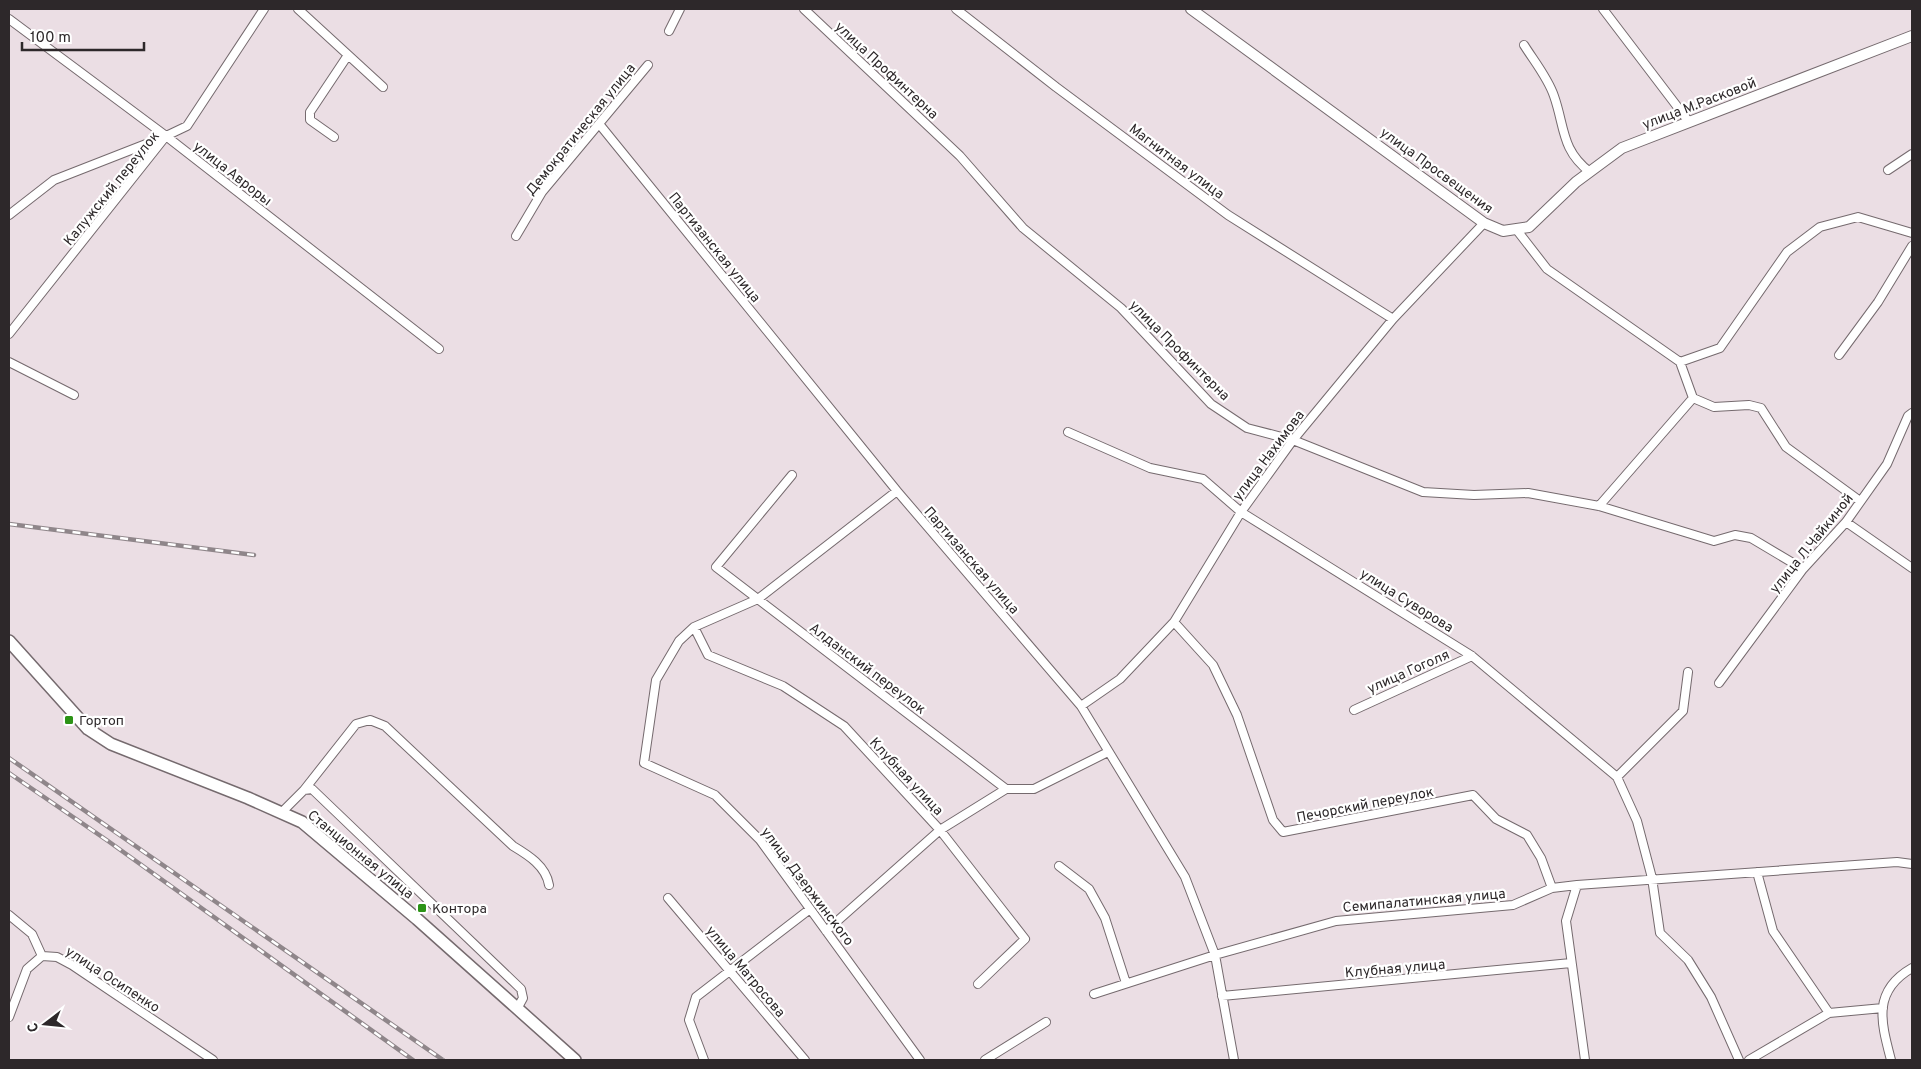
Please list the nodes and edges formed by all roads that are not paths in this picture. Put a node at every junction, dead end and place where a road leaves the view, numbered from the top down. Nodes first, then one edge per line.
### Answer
1 (264, 9) edge
2 (298, 9) edge
3 (680, 9) edge
4 (804, 9) edge
5 (956, 9) edge
6 (1191, 9) edge
7 (1603, 9) edge
8 (9, 19) edge
9 (669, 31) dead end
10 (1912, 36) edge
11 (1524, 45) dead end
12 (348, 55) junction
13 (648, 65) dead end
14 (383, 87) dead end
15 (1689, 122) junction
16 (600, 125) junction
17 (166, 136) junction
18 (334, 137) dead end
19 (1912, 154) edge
20 (1888, 170) dead end
21 (1590, 172) junction
22 (9, 216) edge
23 (1484, 223) junction
24 (1516, 229) junction
25 (1912, 233) edge
26 (516, 236) dead end
27 (1912, 246) edge
28 (1393, 319) junction
29 (9, 334) edge
30 (438, 349) dead end
31 (1839, 355) dead end
32 (9, 362) edge
33 (1680, 362) junction
34 (74, 395) dead end
35 (1693, 398) junction
36 (1912, 413) edge
37 (1068, 432) dead end
38 (1293, 440) junction
39 (792, 475) dead end
40 (897, 491) junction
41 (1860, 502) junction
42 (1599, 506) junction
43 (1241, 512) junction
44 (1846, 522) junction
45 (1912, 568) edge
46 (1803, 569) junction
47 (758, 600) junction
48 (1174, 622) junction
49 (694, 627) junction
50 (9, 641) edge
51 (1472, 656) junction
52 (1688, 672) dead end
53 (1719, 683) dead end
54 (1081, 706) junction
55 (1354, 710) dead end
56 (1108, 752) junction
57 (1617, 777) junction
58 (1006, 789) junction
59 (304, 790) junction
60 (282, 813) junction
61 (940, 830) junction
62 (1912, 864) edge
63 (1059, 866) dead end
64 (1757, 872) junction
65 (1652, 878) junction
66 (548, 885) dead end
67 (1577, 885) junction
68 (1552, 888) junction
69 (668, 898) dead end
70 (810, 909) junction
71 (9, 915) edge
72 (826, 931) junction
73 (1215, 955) junction
74 (42, 956) junction
75 (1571, 963) junction
76 (1912, 968) edge
77 (730, 972) junction
78 (1126, 983) junction
79 (978, 984) dead end
80 (1094, 994) dead end
81 (1222, 996) junction
82 (1883, 1008) junction
83 (517, 1010) junction
84 (1829, 1013) junction
85 (9, 1017) edge
86 (1046, 1022) dead end
87 (214, 1060) edge
88 (576, 1060) edge
89 (704, 1060) edge
90 (805, 1060) edge
91 (920, 1060) edge
92 (985, 1060) edge
93 (1234, 1060) edge
94 (1585, 1060) edge
95 (1739, 1060) edge
96 (1749, 1060) edge
97 (1891, 1060) edge

1 - 17 street, Калужский переулок
2 - 12 street
3 - 9 street
4 - 38 street, улица Профинтерна
5 - 28 street, Магнитная улица
6 - 23 street, улица Просвещения
7 - 15 street
8 - 17 street, улица Авроры
10 - 15 street, улица М.Расковой
11 - 21 street
12 - 14 street
12 - 18 street
13 - 16 street, Демократическая улица
15 - 21 street, улица М.Расковой
16 - 26 street, Демократическая улица
16 - 40 street, Партизанская улица
17 - 22 street
17 - 29 street, Калужский переулок
17 - 30 street, улица Авроры
19 - 20 street
21 - 24 street, улица М.Расковой
23 - 24 street, улица Просвещения
23 - 28 street, улица Нахимова
24 - 33 street
25 - 33 street
27 - 31 street
28 - 38 street, улица Нахимова
32 - 34 street
33 - 35 street
35 - 41 street
35 - 42 street
36 - 41 street, улица Л.Чайкиной
37 - 43 street, улица Суворова
38 - 42 street, улица Профинтерна
38 - 43 street, улица Нахимова
39 - 47 street, Алданский переулок
40 - 47 street
40 - 54 street, Партизанская улица
41 - 44 street, улица Л.Чайкиной
42 - 46 street, улица Профинтерна
43 - 48 street, улица Нахимова
43 - 51 street, улица Суворова
44 - 45 street
44 - 46 street, улица Л.Чайкиной
46 - 53 street, улица Л.Чайкиной
47 - 49 street
47 - 58 street, Алданский переулок
48 - 54 street, улица Нахимова
48 - 68 street, Печорский переулок
49 - 61 street, Клубная улица
49 - 70 street, улица Дзержинского
50 - 60 main road, Станционная улица
51 - 55 street, улица Гоголя
51 - 57 street, улица Суворова
52 - 57 street
54 - 56 street, Партизанская улица
56 - 58 street
56 - 73 street, Партизанская улица
57 - 65 street, улица Суворова
58 - 61 street
59 - 60 street
59 - 66 street
59 - 83 street
60 - 83 main road, Станционная улица
61 - 72 street
61 - 79 street, Клубная улица
62 - 64 street, Семипалатинская улица
63 - 78 street
64 - 65 street, Семипалатинская улица
64 - 84 street
65 - 67 street, Семипалатинская улица
65 - 95 street, улица Суворова
67 - 68 street, Семипалатинская улица
67 - 75 street
68 - 73 street, Семипалатинская улица
69 - 77 street, улица Матросова
70 - 72 street, улица Дзержинского
70 - 77 street
71 - 74 street
72 - 91 street, улица Дзержинского
73 - 78 street, Семипалатинская улица
73 - 81 street, Партизанская улица
74 - 85 street
74 - 87 street, улица Осипенко
75 - 81 street, Клубная улица
75 - 94 street
76 - 82 street
77 - 89 street
77 - 90 street, улица Матросова
78 - 80 street, Семипалатинская улица
81 - 93 street, Партизанская улица
82 - 84 street
82 - 97 street
83 - 88 main road, Станционная улица
84 - 96 street
86 - 92 street

